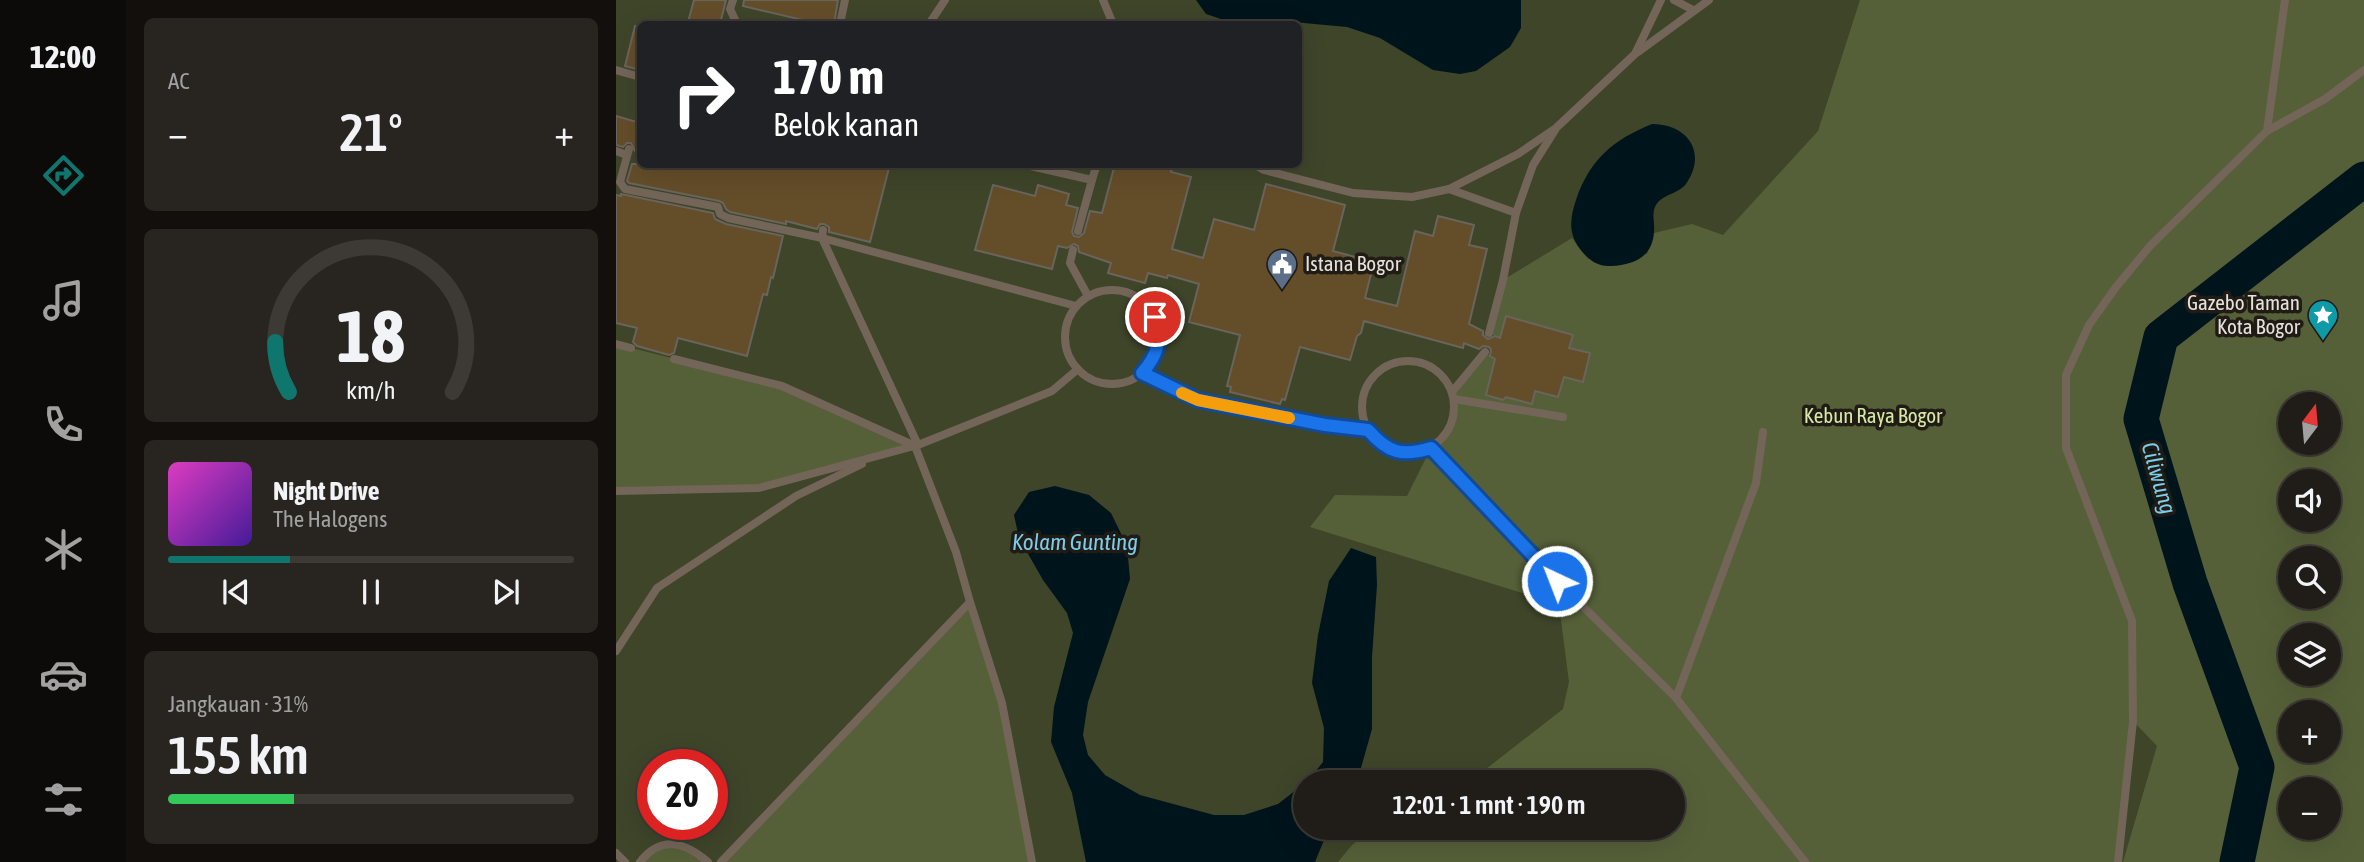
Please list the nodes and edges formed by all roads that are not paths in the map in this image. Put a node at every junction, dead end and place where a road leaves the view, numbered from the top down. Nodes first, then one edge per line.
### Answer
1 (733, 0) edge
2 (845, 0) edge
3 (945, 0) edge
4 (1103, 0) edge
5 (1661, 0) edge
6 (1674, 0) edge
7 (1709, 0) edge
8 (2285, 0) edge
9 (1693, 10) junction
10 (736, 21) edge
11 (841, 21) edge
12 (931, 21) edge
13 (1112, 21) edge
14 (1635, 54) junction
15 (616, 70) edge
16 (2364, 70) edge
17 (637, 76) edge
18 (1556, 128) junction
19 (2267, 131) junction
20 (616, 151) edge
21 (1040, 168) edge
22 (1096, 168) edge
23 (1261, 168) edge
24 (1092, 180) junction
25 (1449, 189) junction
26 (1516, 213) junction
27 (1078, 231) dead end
28 (822, 234) junction
29 (1073, 250) dead end
30 (1088, 296) junction
31 (1076, 306) junction
32 (1489, 333) dead end
33 (616, 344) edge
34 (631, 348) dead end
35 (1485, 352) dead end
36 (674, 359) dead end
37 (1078, 369) junction
38 (1142, 373) junction
39 (1453, 396) junction
40 (1563, 417) dead end
41 (1368, 430) junction
42 (1763, 432) dead end
43 (917, 445) junction
44 (1431, 448) junction
45 (880, 455) junction
46 (616, 491) edge
47 (970, 602) junction
48 (616, 651) edge
49 (1676, 698) junction
50 (616, 853) edge
51 (625, 862) edge
52 (640, 862) edge
53 (708, 862) edge
54 (720, 862) edge
55 (1032, 862) edge
56 (1805, 862) edge
57 (2118, 862) edge

1 - 10 lane
2 - 11 lane
3 - 12 lane
4 - 13 lane
5 - 14 lane
6 - 9 lane
7 - 9 lane
8 - 19 lane
9 - 14 lane
14 - 18 lane
15 - 17 lane
16 - 19 lane
18 - 25 lane
18 - 26 lane
19 - 57 lane
20 - 28 lane
21 - 24 lane
22 - 24 lane
23 - 25 lane
24 - 27 lane
25 - 26 lane
26 - 32 lane
28 - 31 lane
28 - 43 lane
29 - 30 lane
30 - 31 lane
30 - 38 lane
31 - 37 lane
33 - 34 lane
35 - 39 lane
36 - 43 lane
37 - 38 lane
37 - 43 lane
38 - 41 lane
39 - 40 lane
39 - 41 lane
39 - 44 lane
41 - 44 lane
42 - 49 lane
43 - 45 lane
43 - 47 lane
44 - 49 lane
45 - 46 lane
45 - 48 lane
47 - 54 lane
47 - 55 lane
49 - 56 lane
50 - 51 lane
52 - 53 lane

